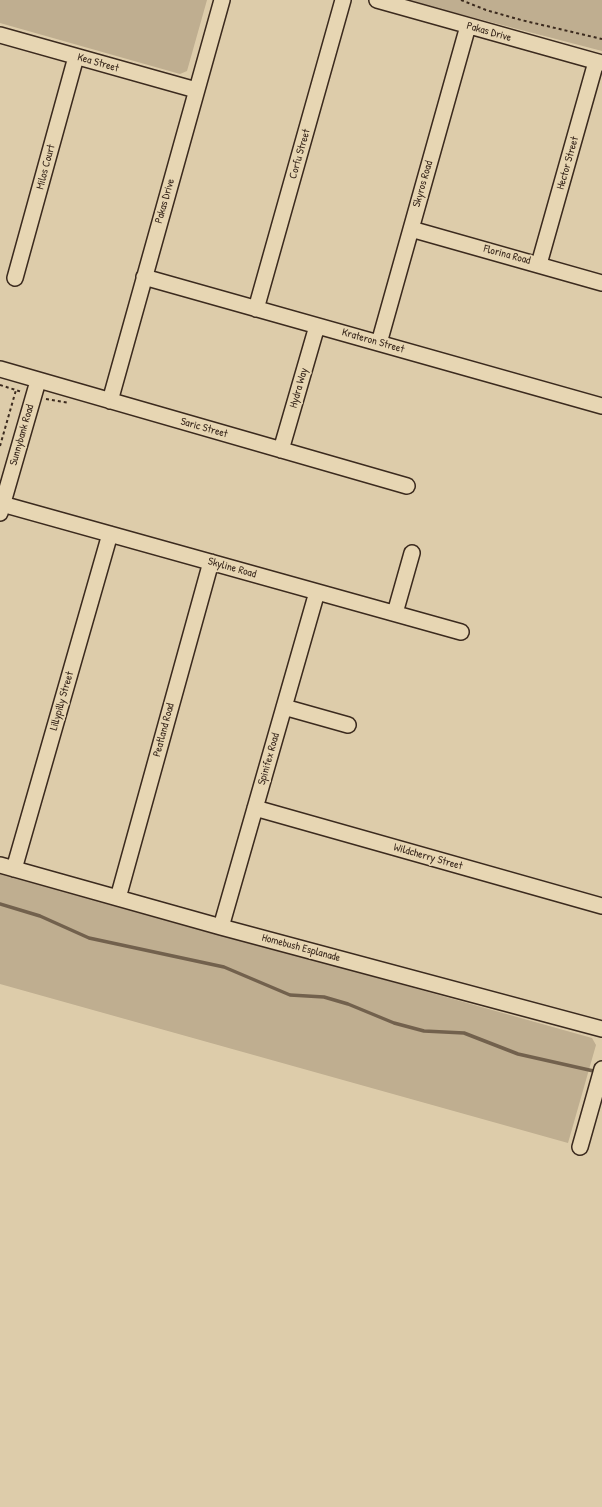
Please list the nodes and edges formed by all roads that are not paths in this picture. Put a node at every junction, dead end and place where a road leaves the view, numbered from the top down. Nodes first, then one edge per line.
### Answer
1 (222, 0) edge
2 (343, 0) edge
3 (377, 0) edge
4 (468, 26) junction
5 (0, 35) edge
6 (76, 57) junction
7 (599, 62) edge
8 (196, 90) junction
9 (411, 229) junction
10 (539, 264) junction
11 (144, 277) junction
12 (15, 278) dead end
13 (602, 283) edge
14 (256, 309) junction
15 (317, 326) junction
16 (378, 343) junction
17 (0, 370) edge
18 (38, 381) junction
19 (110, 402) junction
20 (602, 406) edge
21 (281, 450) junction
22 (407, 486) dead end
23 (1, 508) edge
24 (110, 534) junction
25 (412, 553) dead end
26 (211, 562) junction
27 (317, 592) junction
28 (395, 613) junction
29 (461, 632) dead end
30 (284, 707) junction
31 (348, 725) dead end
32 (255, 808) junction
33 (7, 867) edge
34 (118, 898) junction
35 (602, 906) edge
36 (221, 927) junction
37 (602, 1029) edge
38 (602, 1069) edge
39 (580, 1147) dead end

1 - 8 street, Pakas Drive
2 - 14 street, Corfu Street
3 - 4 street, Pakas Drive
4 - 7 street, Pakas Drive
4 - 9 street, Skyros Road
5 - 6 street, Kea Street
6 - 8 street, Kea Street
6 - 12 street, Milos Court
7 - 10 street, Hector Street
8 - 11 street, Pakas Drive
9 - 10 street, Florina Road
9 - 16 street, Skyros Road
10 - 13 street, Florina Road
11 - 14 street, Krateron Street
11 - 19 street, Pakas Drive
14 - 15 street, Krateron Street
15 - 16 street, Krateron Street
15 - 21 street, Hydra Way
16 - 20 street, Krateron Street
17 - 18 street, Saric Street
18 - 19 street, Saric Street
18 - 23 street, Sunnybank Road
19 - 21 street, Saric Street
21 - 22 street, Saric Street
23 - 24 street, Skyline Road
24 - 26 street, Skyline Road
24 - 33 street, Lillypilly Street
25 - 28 street
26 - 27 street, Skyline Road
26 - 34 street, Peatland Road
27 - 28 street, Skyline Road
27 - 30 street, Spinifex Road
28 - 29 street, Skyline Road
30 - 31 street
30 - 32 street, Spinifex Road
32 - 35 street, Wildcherry Street
32 - 36 street, Spinifex Road
33 - 34 street, Homebush Esplanade
34 - 36 street, Homebush Esplanade
36 - 37 street, Homebush Esplanade
38 - 39 street

